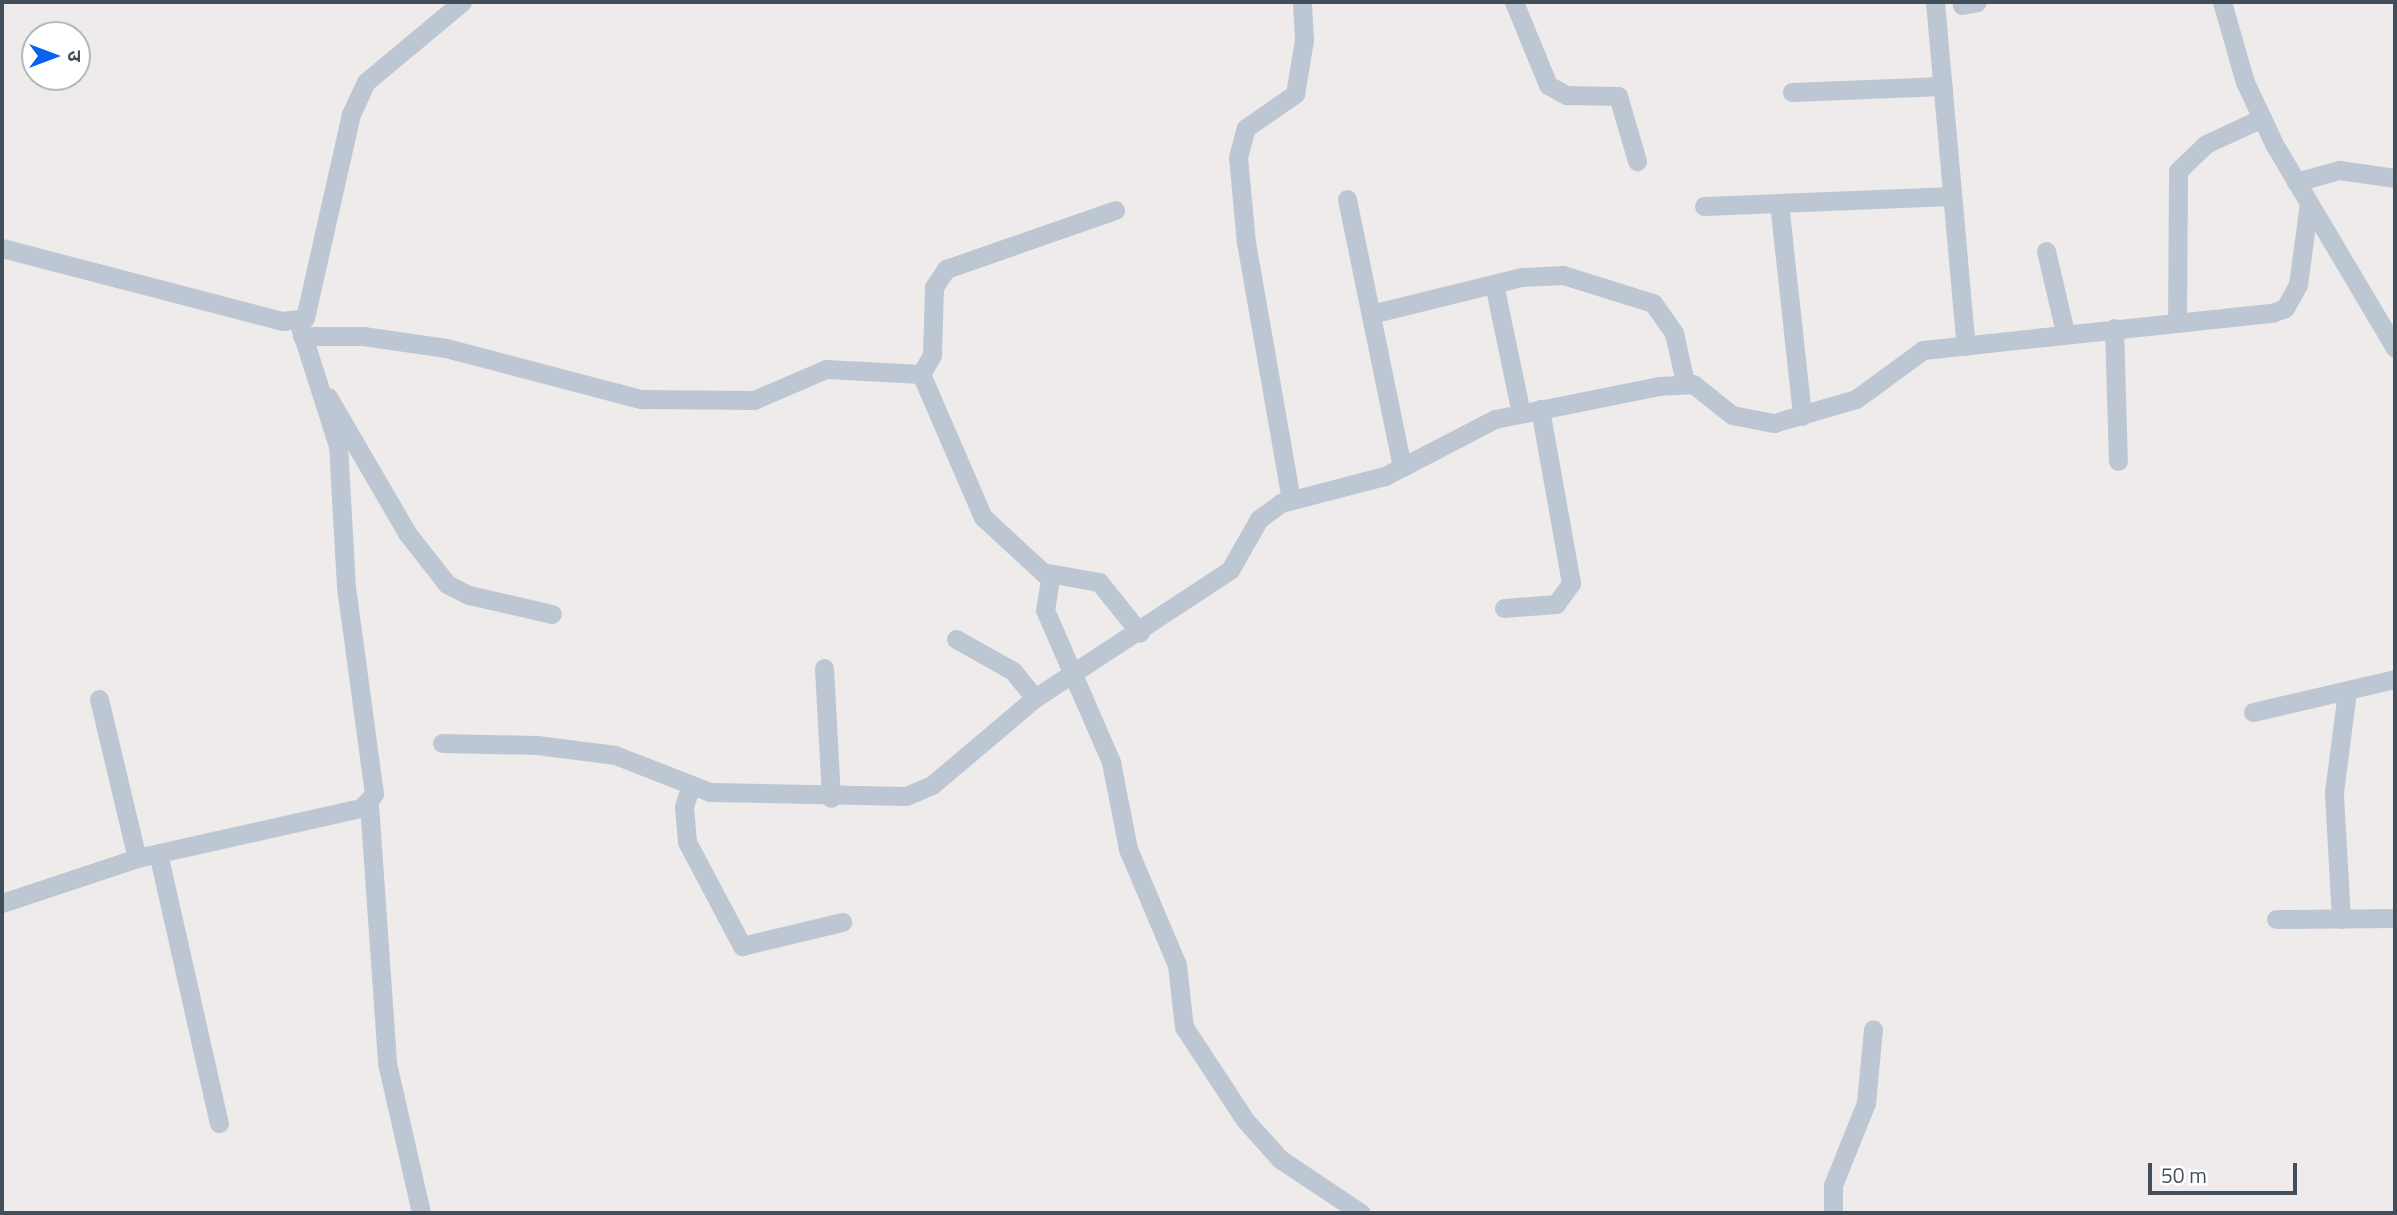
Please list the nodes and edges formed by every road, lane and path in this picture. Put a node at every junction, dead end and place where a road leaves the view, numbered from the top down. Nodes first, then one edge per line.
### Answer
1 (462, 2) edge
2 (1301, 2) edge
3 (1514, 2) edge
4 (1936, 2) edge
5 (2222, 2) edge
6 (1943, 86) junction
7 (1792, 92) dead end
8 (2262, 118) junction
9 (1637, 161) dead end
10 (2395, 178) edge
11 (2296, 182) junction
12 (1952, 196) junction
13 (1347, 200) dead end
14 (1779, 203) junction
15 (2309, 203) junction
16 (1704, 206) dead end
17 (1115, 210) dead end
18 (2, 247) edge
19 (2046, 251) dead end
20 (1494, 284) junction
21 (1371, 314) junction
22 (2176, 323) junction
23 (300, 328) junction
24 (2115, 328) junction
25 (2065, 332) junction
26 (1966, 346) junction
27 (2395, 348) edge
28 (921, 374) junction
29 (317, 382) junction
30 (1685, 382) junction
31 (1530, 411) junction
32 (1802, 416) junction
33 (2118, 461) dead end
34 (1402, 467) junction
35 (1291, 500) junction
36 (1048, 573) junction
37 (1504, 608) dead end
38 (552, 614) dead end
39 (1140, 633) junction
40 (956, 639) dead end
41 (824, 668) dead end
42 (1073, 674) junction
43 (2395, 679) edge
44 (2347, 692) junction
45 (1035, 698) junction
46 (99, 699) dead end
47 (2253, 712) dead end
48 (442, 743) dead end
49 (691, 785) junction
50 (831, 798) junction
51 (369, 804) junction
52 (158, 853) junction
53 (137, 858) junction
54 (2, 903) edge
55 (2395, 918) edge
56 (2276, 919) dead end
57 (2341, 919) junction
58 (842, 922) dead end
59 (1873, 1029) dead end
60 (219, 1123) dead end
61 (421, 1213) edge
62 (1360, 1213) edge
63 (1833, 1213) edge

1 - 23 street
2 - 35 street
3 - 9 street
4 - 6 street
5 - 8 street
6 - 7 street
6 - 12 street
8 - 11 street
8 - 22 street
10 - 11 street
11 - 15 street
12 - 14 street
12 - 26 street
13 - 21 street
14 - 16 street
14 - 32 street
15 - 22 street
15 - 27 street
17 - 28 street
18 - 23 street
19 - 25 street
20 - 21 street
20 - 30 street
20 - 31 street
21 - 34 street
22 - 24 street
23 - 28 street
23 - 29 street
24 - 25 street
24 - 33 street
25 - 26 street
26 - 32 street
28 - 36 street
29 - 38 street
29 - 51 street
30 - 31 street
30 - 32 street
31 - 34 street
31 - 37 street
34 - 35 street
35 - 39 street
36 - 39 street
36 - 42 street
39 - 42 street
40 - 45 street
41 - 50 street
42 - 45 street
42 - 62 street
43 - 44 street
44 - 47 street
44 - 57 street
45 - 50 street
46 - 53 street
48 - 49 street
49 - 50 street
49 - 58 street
51 - 52 street
51 - 61 street
52 - 53 street
52 - 60 street
53 - 54 street
55 - 57 street
56 - 57 street
59 - 63 street

